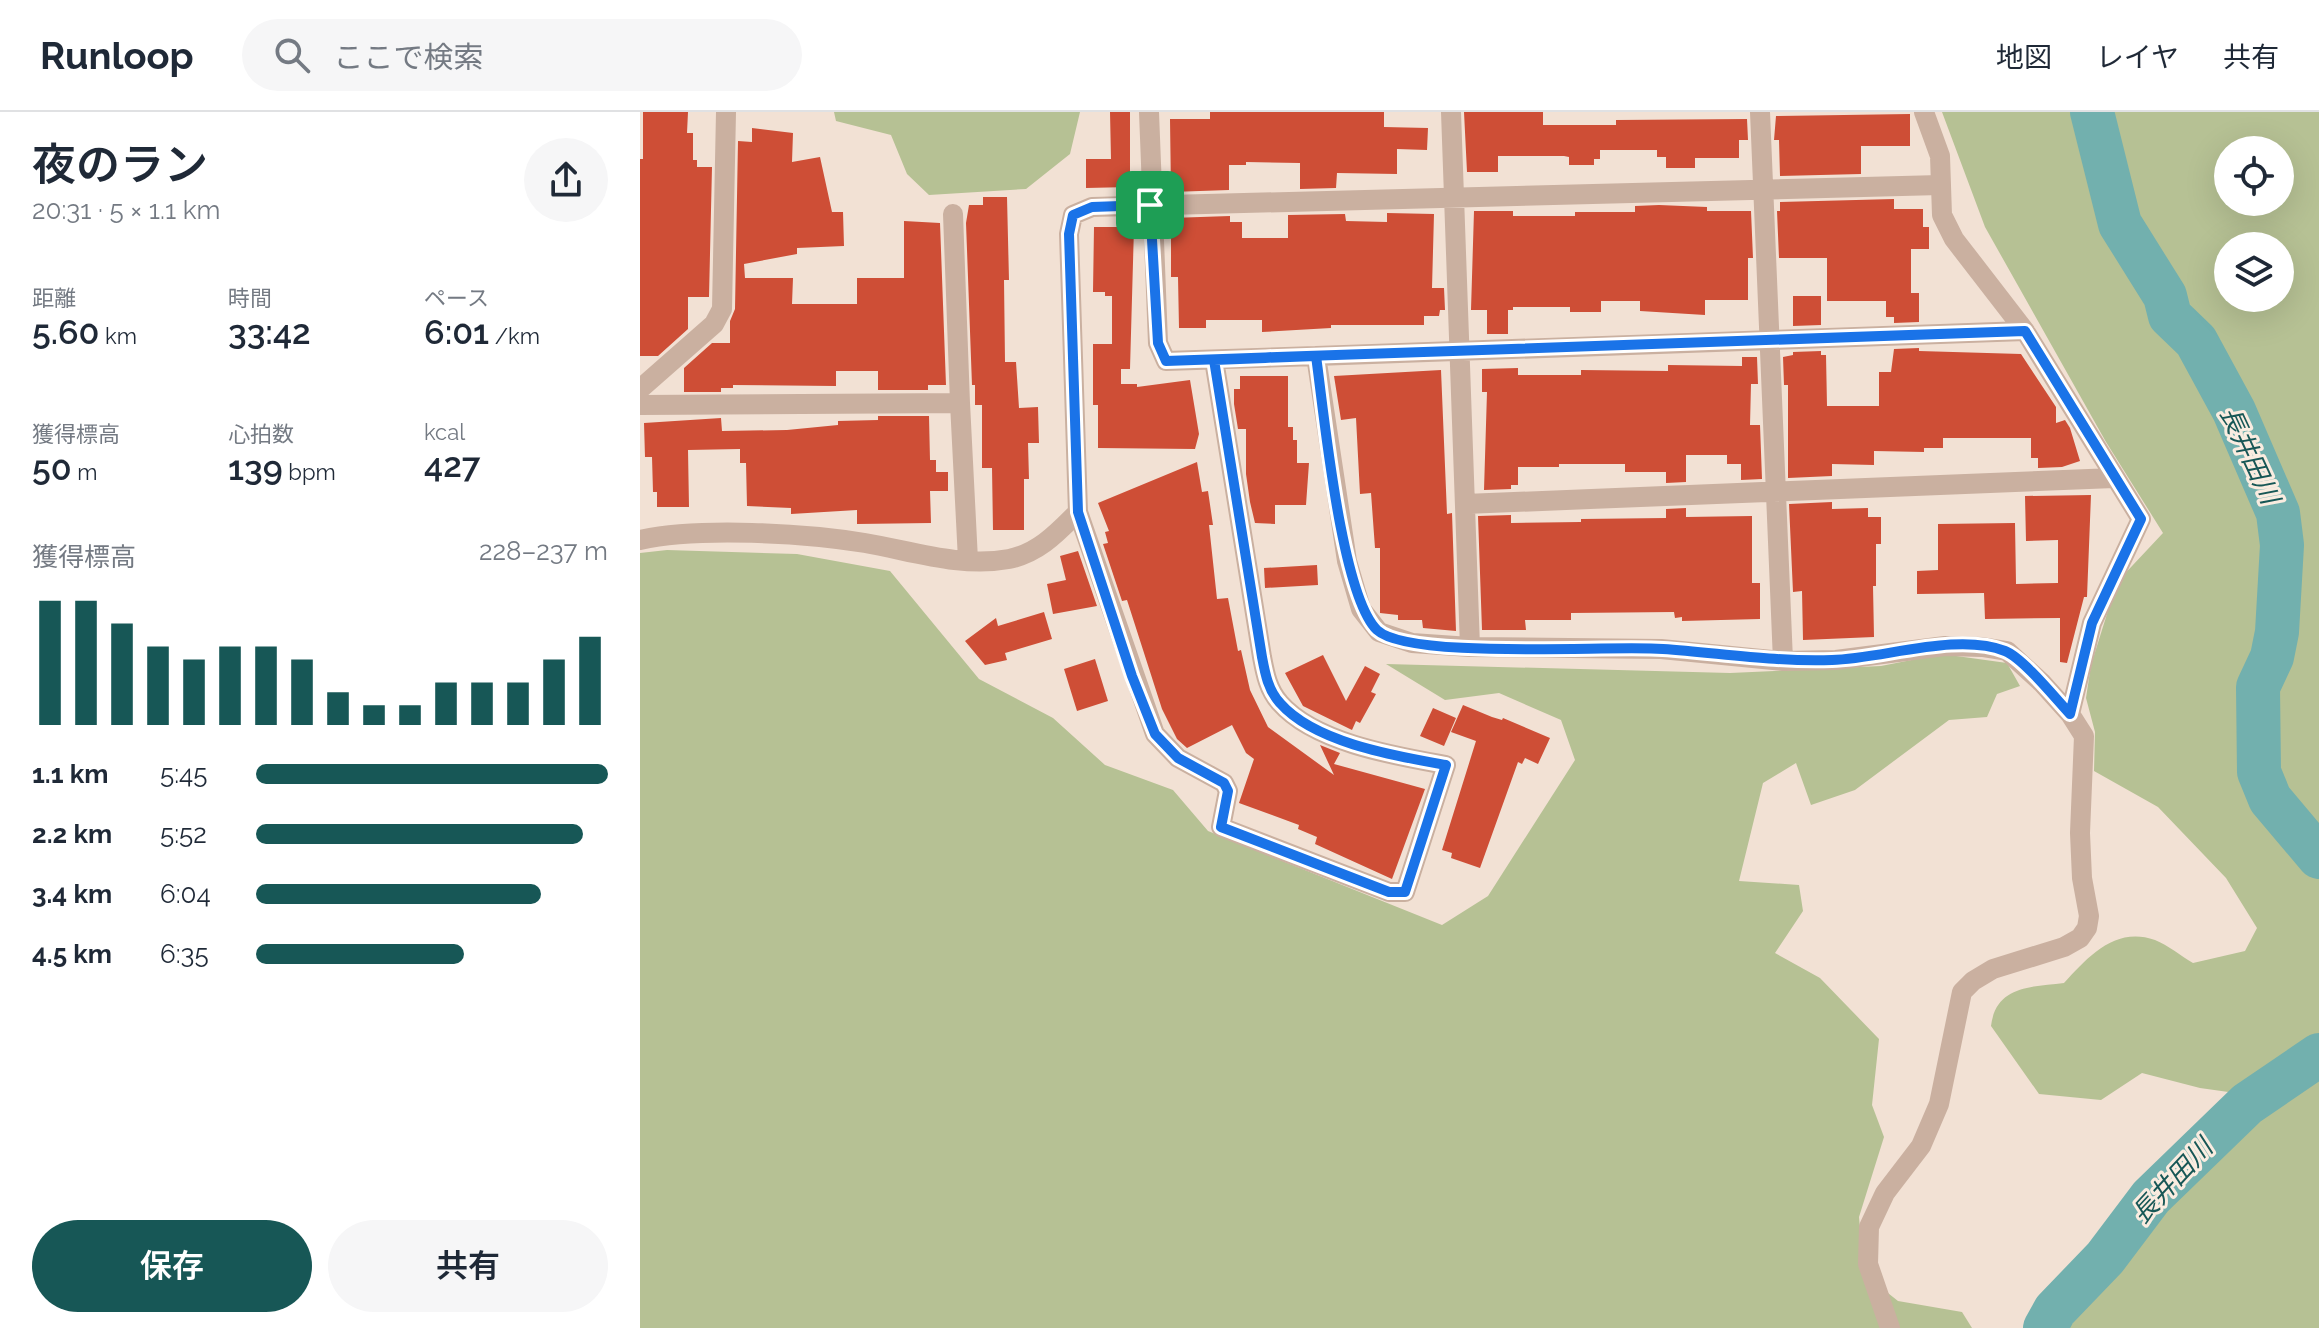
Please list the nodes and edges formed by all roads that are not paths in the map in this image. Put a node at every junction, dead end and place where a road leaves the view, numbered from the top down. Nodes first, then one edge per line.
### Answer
1 (726, 112) edge
2 (1149, 112) edge
3 (1451, 112) edge
4 (1760, 112) edge
5 (1924, 112) edge
6 (1940, 185) junction
7 (1764, 190) junction
8 (1454, 198) junction
9 (1150, 205) junction
10 (953, 214) dead end
11 (2025, 331) junction
12 (1770, 340) junction
13 (1459, 351) junction
14 (1316, 356) junction
15 (1214, 360) junction
16 (640, 389) edge
17 (960, 403) junction
18 (640, 405) edge
19 (2114, 478) junction
20 (1776, 491) junction
21 (1465, 504) junction
22 (1078, 512) junction
23 (640, 540) edge
24 (968, 560) junction
25 (1470, 647) junction
26 (1783, 661) junction
27 (2070, 714) junction
28 (1890, 1328) edge

1 - 16 street
2 - 9 street
3 - 8 street
4 - 7 street
5 - 6 street
6 - 7 street
6 - 11 street
7 - 8 street
7 - 12 street
8 - 9 street
8 - 13 street
9 - 15 street
9 - 22 street
10 - 17 street
11 - 12 street
11 - 19 street
12 - 13 street
12 - 20 street
13 - 14 street
13 - 21 street
14 - 15 street
14 - 25 street
15 - 22 street
17 - 18 street
17 - 24 street
19 - 20 street
19 - 27 street
20 - 21 street
20 - 26 street
21 - 25 street
22 - 24 street
23 - 24 street
25 - 26 street
26 - 27 street
27 - 28 street

